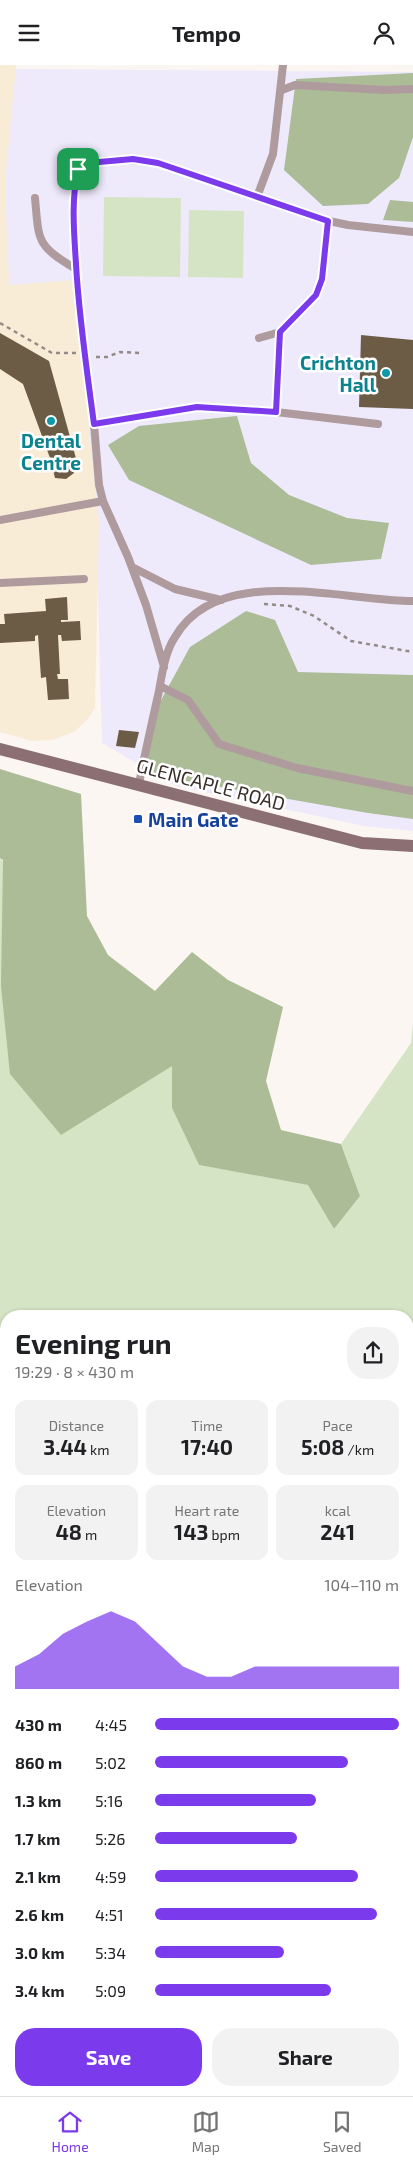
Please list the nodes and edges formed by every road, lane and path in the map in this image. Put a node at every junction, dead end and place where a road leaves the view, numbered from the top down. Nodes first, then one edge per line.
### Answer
1 (283, 65) edge
2 (413, 89) edge
3 (282, 90) junction
4 (257, 197) junction
5 (35, 198) dead end
6 (328, 221) junction
7 (413, 231) edge
8 (76, 269) junction
9 (0, 323) edge
10 (280, 332) junction
11 (259, 338) dead end
12 (141, 353) dead end
13 (85, 355) junction
14 (276, 412) junction
15 (94, 424) junction
16 (378, 424) dead end
17 (102, 501) junction
18 (0, 520) edge
19 (132, 567) junction
20 (84, 579) dead end
21 (0, 583) edge
22 (221, 599) junction
23 (413, 601) edge
24 (260, 603) dead end
25 (413, 652) edge
26 (164, 667) junction
27 (160, 685) junction
28 (0, 749) edge
29 (138, 784) junction
30 (413, 791) edge
31 (413, 846) edge

1 - 3 lane
2 - 3 lane
3 - 4 lane
4 - 6 lane
4 - 8 lane
5 - 8 lane
6 - 7 lane
6 - 10 lane
8 - 13 lane
9 - 13 path
10 - 11 lane
10 - 14 lane
12 - 13 path
13 - 15 lane
14 - 15 lane
14 - 16 lane
15 - 17 lane
17 - 18 lane
17 - 19 lane
19 - 22 lane
19 - 26 lane
20 - 21 lane
22 - 23 lane
22 - 26 lane
24 - 25 path
26 - 27 lane
27 - 29 lane
27 - 30 lane
28 - 29 main road, GLENCAPLE ROAD
29 - 31 main road, GLENCAPLE ROAD

